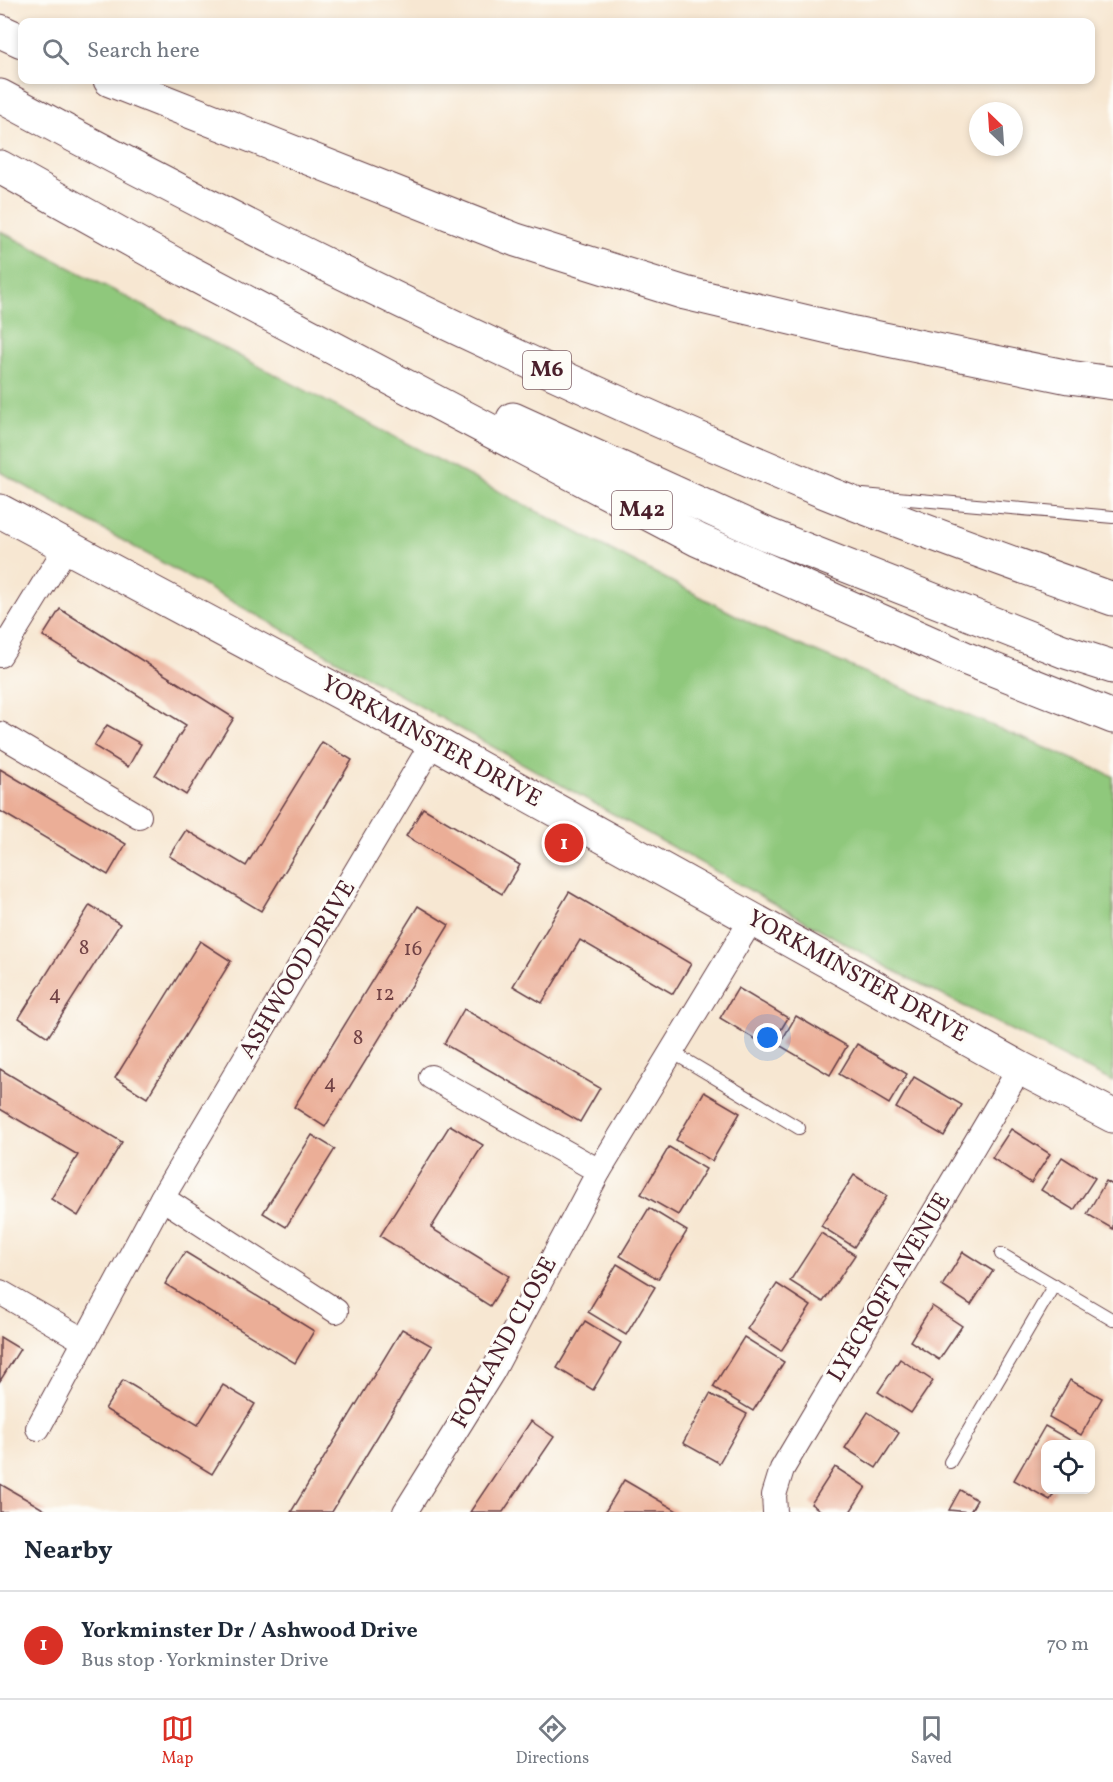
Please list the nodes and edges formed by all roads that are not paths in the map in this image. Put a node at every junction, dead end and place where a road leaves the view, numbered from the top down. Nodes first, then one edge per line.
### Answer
1 (0, 31) edge
2 (18, 40) edge
3 (120, 84) edge
4 (0, 96) edge
5 (0, 167) edge
6 (187, 271) junction
7 (1113, 383) edge
8 (826, 492) junction
9 (0, 511) edge
10 (1113, 517) edge
11 (68, 546) junction
12 (1113, 599) edge
13 (0, 655) edge
14 (1113, 667) edge
15 (1113, 717) edge
16 (0, 734) edge
17 (433, 742) junction
18 (139, 816) dead end
19 (752, 919) junction
20 (672, 1052) junction
21 (1020, 1068) junction
22 (430, 1077) dead end
23 (1113, 1116) edge
24 (799, 1128) dead end
25 (599, 1171) junction
26 (162, 1198) junction
27 (1001, 1254) dead end
28 (1054, 1285) junction
29 (0, 1292) edge
30 (336, 1311) dead end
31 (1113, 1320) edge
32 (83, 1340) junction
33 (38, 1428) dead end
34 (950, 1462) dead end
35 (405, 1512) edge
36 (775, 1512) edge

1 - 2 main road
3 - 7 main road
4 - 8 main road, M6
5 - 6 main road, M6
6 - 14 main road, M6
6 - 15 main road, M42
8 - 10 lane
8 - 12 main road, M6
9 - 11 main road, YORKMINSTER DRIVE
11 - 13 street
11 - 17 main road, YORKMINSTER DRIVE
16 - 18 street
17 - 19 main road, YORKMINSTER DRIVE
17 - 26 street, ASHWOOD DRIVE
19 - 20 street, FOXLAND CLOSE
19 - 21 main road, YORKMINSTER DRIVE
20 - 24 lane
20 - 25 street, FOXLAND CLOSE
21 - 23 main road, YORKMINSTER DRIVE
21 - 36 street, LYECROFT AVENUE
22 - 25 street
25 - 35 street, FOXLAND CLOSE
26 - 30 street
26 - 32 street, ASHWOOD DRIVE
27 - 28 lane
28 - 31 lane
28 - 34 lane
29 - 32 street
32 - 33 street, ASHWOOD DRIVE

